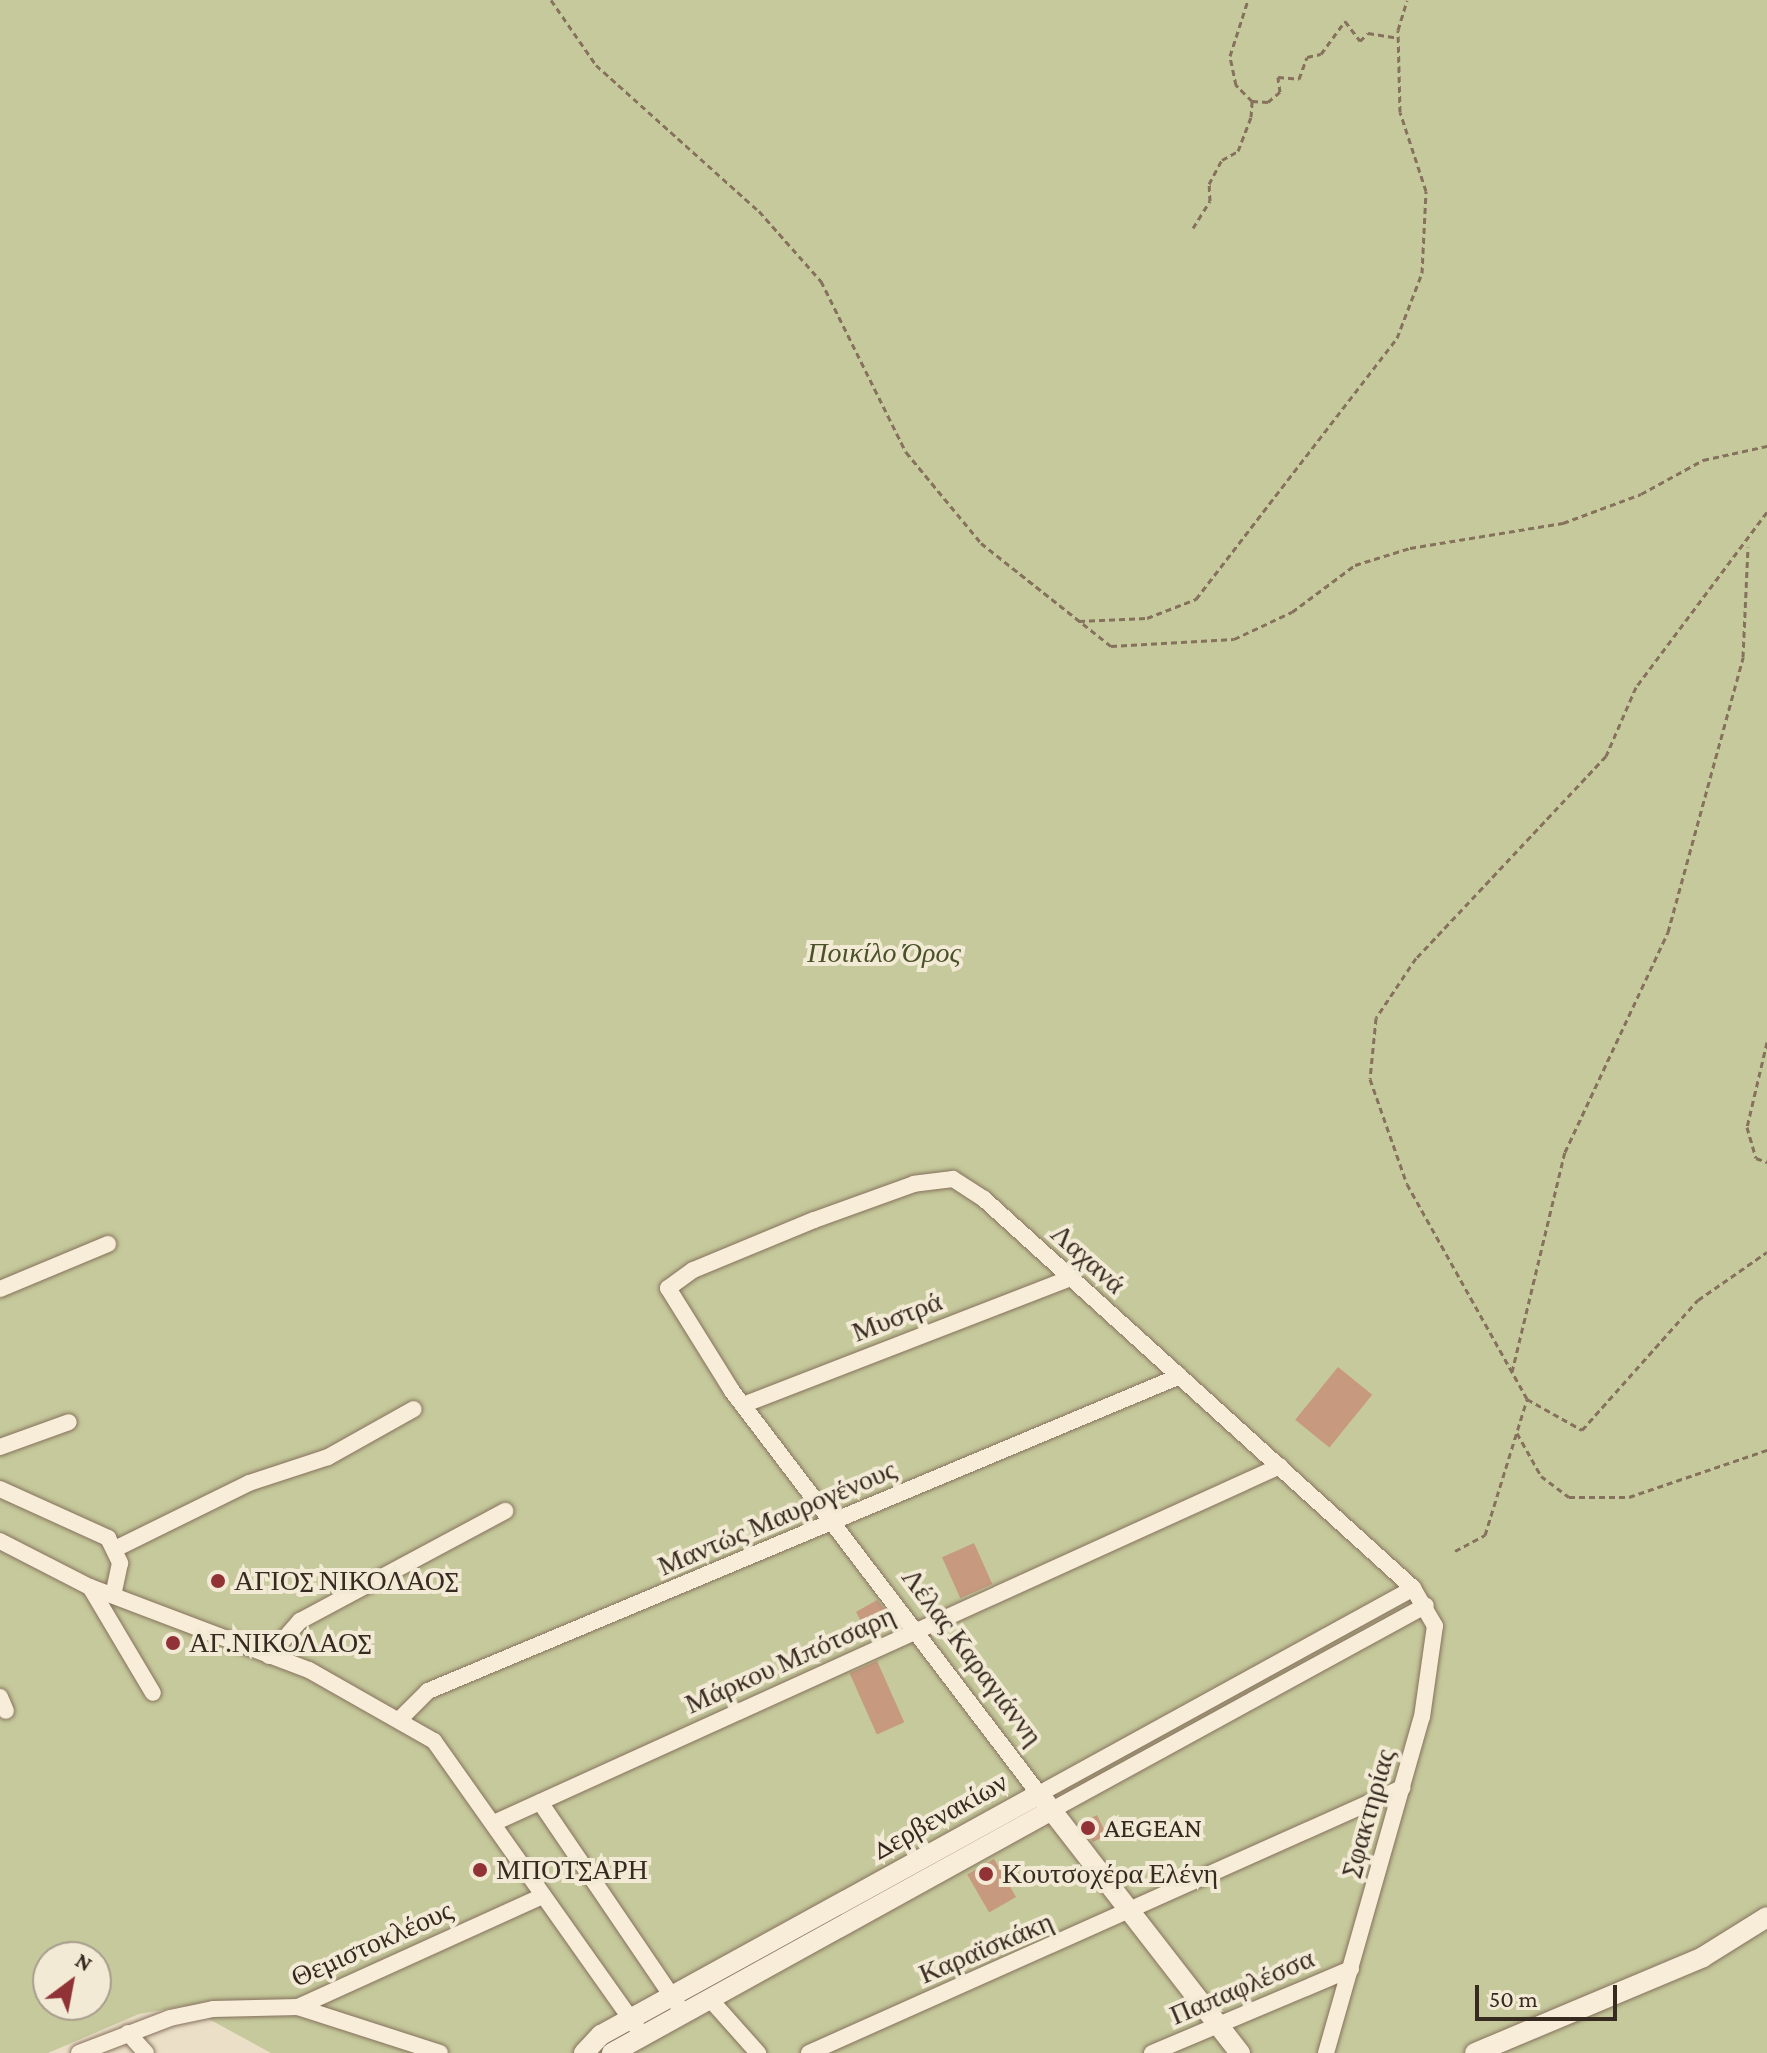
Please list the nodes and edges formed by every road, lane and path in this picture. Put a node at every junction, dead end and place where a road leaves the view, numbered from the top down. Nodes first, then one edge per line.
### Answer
1 (551, 0) edge
2 (1248, 0) edge
3 (1407, 0) edge
4 (1398, 38) junction
5 (1252, 101) junction
6 (1193, 228) dead end
7 (1767, 446) edge
8 (1767, 512) edge
9 (1748, 544) junction
10 (1079, 621) junction
11 (1767, 1042) edge
12 (1767, 1162) edge
13 (108, 1244) dead end
14 (1767, 1252) edge
15 (1070, 1278) junction
16 (668, 1288) joint
17 (0, 1289) edge
18 (1512, 1372) junction
19 (1180, 1376) junction
20 (1527, 1399) junction
21 (743, 1405) junction
22 (414, 1409) dead end
23 (69, 1422) dead end
24 (1517, 1433) junction
25 (0, 1447) edge
26 (1767, 1450) edge
27 (1280, 1466) junction
28 (0, 1489) edge
29 (505, 1511) dead end
30 (835, 1522) junction
31 (0, 1541) edge
32 (117, 1548) junction
33 (1455, 1551) dead end
34 (90, 1587) junction
35 (1413, 1588) junction
36 (113, 1595) junction
37 (1426, 1605) junction
38 (919, 1630) junction
39 (269, 1656) junction
40 (153, 1693) dead end
41 (402, 1717) junction
42 (1402, 1788) junction
43 (540, 1802) junction
44 (1045, 1802) junction
45 (496, 1822) junction
46 (543, 1896) junction
47 (1135, 1911) junction
48 (1767, 1917) edge
49 (1351, 1969) junction
50 (709, 1998) junction
51 (677, 2004) junction
52 (298, 2007) junction
53 (1218, 2025) junction
54 (636, 2027) junction
55 (128, 2033) junction
56 (411, 2049) edge
57 (79, 2053) edge
58 (146, 2053) edge
59 (440, 2053) edge
60 (584, 2053) edge
61 (612, 2053) edge
62 (758, 2053) edge
63 (809, 2053) edge
64 (1152, 2053) edge
65 (1240, 2053) edge
66 (1326, 2053) edge
67 (1475, 2053) edge

1 - 10 path
2 - 5 path
3 - 4 path
4 - 5 path
4 - 10 path
5 - 6 path
7 - 10 path
8 - 9 path
9 - 18 path
9 - 18 path
11 - 12 path
13 - 17 street
14 - 20 path
15 - 16 street, Λαχανά
15 - 19 street, Λαχανά
15 - 21 street, Μυστρά
16 - 21 street, Λέλας Καραγιάννη
18 - 20 path
19 - 27 street, Λαχανά
19 - 30 street, Μαντώς Μαυρογένους
20 - 24 path
21 - 30 street, Λέλας Καραγιάννη
22 - 32 street
23 - 25 street
24 - 26 path
24 - 33 path
27 - 35 street, Λαχανά
27 - 38 street, Μάρκου Μπότσαρη
28 - 32 street
29 - 39 street
30 - 38 street, Λέλας Καραγιάννη
30 - 41 street, Μαντώς Μαυρογένους
31 - 34 street
32 - 36 street
34 - 36 street
34 - 40 street
35 - 37 street, Σφακτηρίας
35 - 44 street, Δερβενακίων
36 - 39 street
37 - 42 street, Σφακτηρίας
37 - 44 street, Δερβενακίων
38 - 43 street, Μάρκου Μπότσαρη
38 - 44 street, Λέλας Καραγιάννη
39 - 41 street
41 - 45 street
42 - 47 street, Καραϊσκάκη
42 - 49 street, Σφακτηρίας
43 - 45 street, Μάρκου Μπότσαρη
43 - 51 street
44 - 47 street, Λέλας Καραγιάννη
44 - 50 street, Δερβενακίων
44 - 51 street, Δερβενακίων
45 - 46 street
46 - 52 street, Θεμιστοκλέους
46 - 54 street
47 - 53 street, Λέλας Καραγιάννη
47 - 63 street, Καραϊσκάκη
48 - 67 street
49 - 53 street, Παπαφλέσσα
49 - 66 street, Σφακτηρίας
50 - 51 street, Δερβενακίων
50 - 62 street
51 - 54 street, Δερβενακίων
52 - 55 street, Θεμιστοκλέους
52 - 56 street
53 - 64 street, Παπαφλέσσα
53 - 65 street, Λέλας Καραγιάννη
54 - 60 street, Δερβενακίων
54 - 61 street, Δερβενακίων
55 - 57 street, Θεμιστοκλέους
55 - 58 street
56 - 59 street

